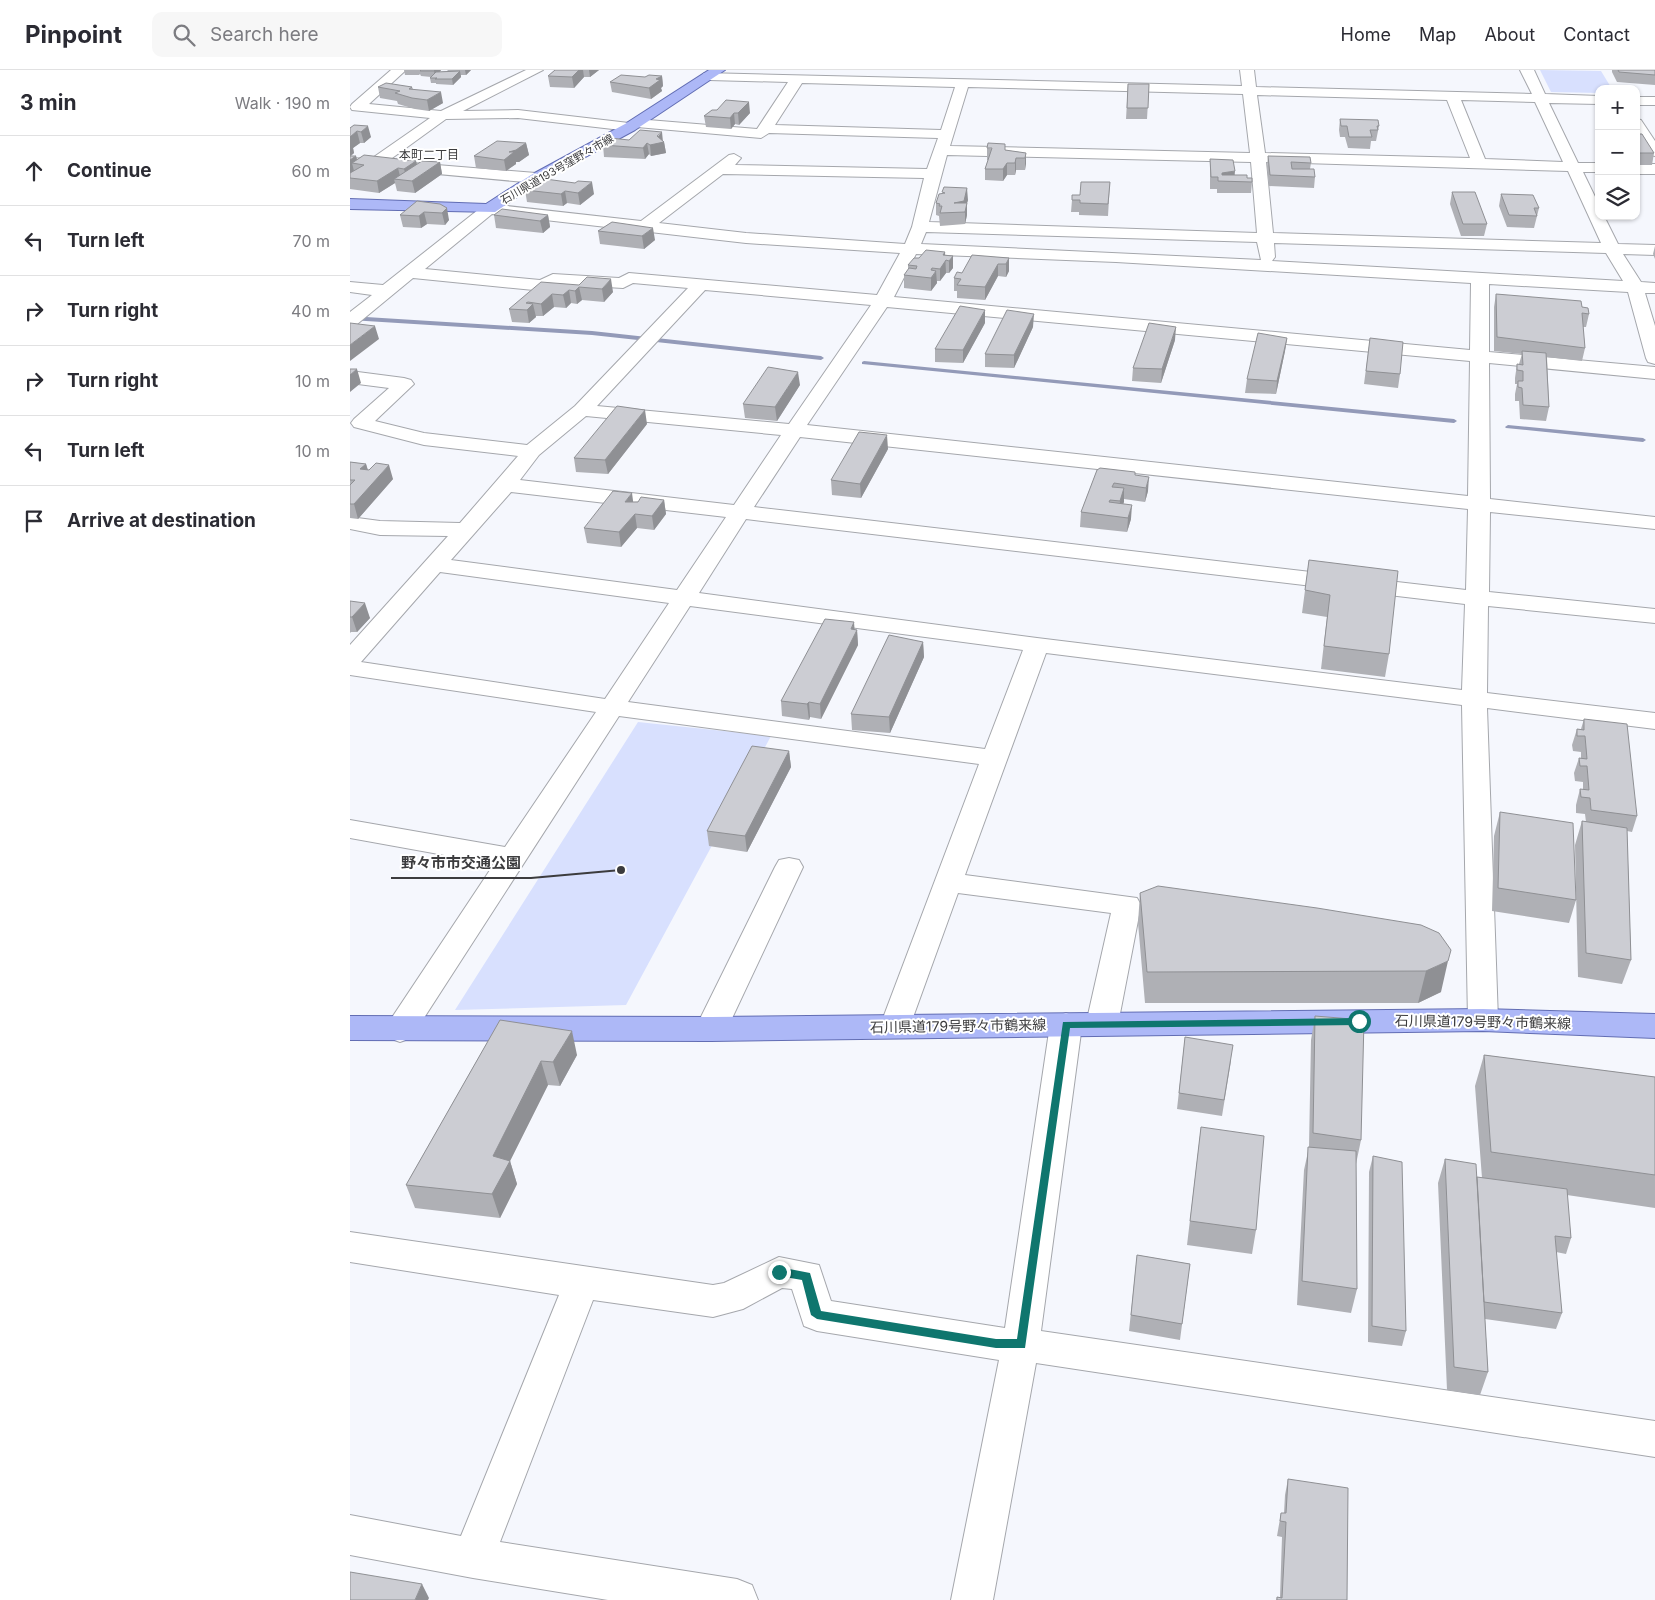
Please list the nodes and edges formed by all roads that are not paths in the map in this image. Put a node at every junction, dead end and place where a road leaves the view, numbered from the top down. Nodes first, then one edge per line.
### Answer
1 (399, 70) edge
2 (536, 70) edge
3 (1246, 70) edge
4 (1526, 70) edge
5 (715, 72) edge
6 (797, 79) junction
7 (963, 83) junction
8 (379, 90) junction
9 (1248, 90) junction
10 (398, 93) edge
11 (1452, 96) junction
12 (1542, 98) junction
13 (1595, 100) edge
14 (446, 101) dead end
15 (1640, 101) edge
16 (1655, 101) edge
17 (466, 104) junction
18 (352, 110) edge
19 (518, 114) junction
20 (443, 116) junction
21 (633, 125) junction
22 (1640, 129) edge
23 (762, 131) junction
24 (946, 134) junction
25 (941, 150) junction
26 (1655, 152) edge
27 (1258, 158) junction
28 (350, 162) edge
29 (375, 164) junction
30 (1480, 164) junction
31 (1575, 167) junction
32 (1595, 168) edge
33 (721, 169) junction
34 (1640, 169) edge
35 (1655, 169) edge
36 (933, 174) junction
37 (536, 178) junction
38 (350, 204) edge
39 (489, 209) junction
40 (644, 227) junction
41 (920, 228) junction
42 (1266, 238) junction
43 (911, 249) junction
44 (1612, 249) junction
45 (1655, 250) edge
46 (1268, 266) junction
47 (410, 272) junction
48 (1480, 278) junction
49 (701, 284) junction
50 (350, 287) edge
51 (1635, 287) junction
52 (1655, 288) edge
53 (387, 292) junction
54 (883, 300) junction
55 (354, 318) edge
56 (1480, 357) junction
57 (1655, 358) edge
58 (1655, 373) edge
59 (350, 378) edge
60 (582, 410) junction
61 (794, 430) junction
62 (532, 451) junction
63 (506, 486) junction
64 (1479, 504) junction
65 (742, 512) junction
66 (350, 523) edge
67 (1655, 523) edge
68 (466, 530) junction
69 (434, 565) junction
70 (685, 597) junction
71 (1477, 598) junction
72 (1655, 616) edge
73 (1037, 645) junction
74 (350, 660) edge
75 (350, 668) edge
76 (1474, 698) junction
77 (612, 707) junction
78 (1655, 721) edge
79 (995, 758) junction
80 (350, 829) edge
81 (513, 858) junction
82 (790, 867) dead end
83 (948, 882) junction
84 (1482, 1020) junction
85 (1066, 1024) junction
86 (1102, 1024) junction
87 (896, 1026) junction
88 (1655, 1026) edge
89 (350, 1028) edge
90 (712, 1029) junction
91 (400, 1030) junction
92 (350, 1247) edge
93 (582, 1283) junction
94 (1021, 1344) junction
95 (1655, 1439) edge
96 (350, 1535) edge
97 (473, 1558) junction
98 (736, 1600) edge
99 (972, 1600) edge

1 - 8 street
2 - 17 street
3 - 9 street
4 - 12 street
5 - 6 street
5 - 21 main road, 石川県道193号窪野々市線
6 - 7 street
6 - 23 street
7 - 9 street
7 - 24 street
8 - 10 street
8 - 18 street
9 - 11 street
9 - 27 street
11 - 12 street
11 - 30 street
12 - 13 street
12 - 31 street
14 - 17 street
15 - 16 street
17 - 19 street
17 - 20 street
18 - 20 street
19 - 20 street
19 - 21 street
20 - 29 street
21 - 23 street
21 - 37 main road, 石川県道193号窪野々市線
22 - 26 street
23 - 24 street
23 - 33 street
24 - 25 street
25 - 27 street
25 - 36 street
27 - 30 street
27 - 42 street
28 - 29 street
29 - 37 street
30 - 31 street
31 - 32 street
31 - 44 street
33 - 36 street
33 - 40 street
34 - 35 street
36 - 41 street
37 - 39 main road, 石川県道193号窪野々市線
38 - 39 main road, 石川県道193号窪野々市線
39 - 40 street
39 - 47 street
40 - 43 street
41 - 42 street
41 - 43 street
42 - 44 street
42 - 46 street
43 - 46 street
43 - 54 street
44 - 45 street
44 - 51 street
46 - 48 street
47 - 49 street
47 - 53 street
48 - 51 street
48 - 56 street
49 - 54 street
49 - 60 street
50 - 53 street
51 - 52 street
51 - 57 street
53 - 55 street
54 - 56 street
54 - 61 street
56 - 58 street
56 - 64 street
59 - 62 street
60 - 61 street
60 - 62 street
61 - 64 street
61 - 65 street
62 - 63 street
63 - 65 street
63 - 68 street
64 - 67 street
64 - 71 street
65 - 70 street
65 - 71 street
66 - 68 street
68 - 69 street
69 - 70 street
69 - 74 street
70 - 73 street
70 - 77 street
71 - 72 street
71 - 76 street
73 - 76 street
73 - 79 street
75 - 77 street
76 - 78 street
76 - 84 street
77 - 79 street
77 - 81 street
79 - 83 street
80 - 81 street
81 - 91 street
82 - 90 street
83 - 86 street
83 - 87 street
84 - 86 main road, 石川県道179号野々市鶴来線
84 - 88 main road, 石川県道179号野々市鶴来線
85 - 86 main road, 石川県道179号野々市鶴来線
85 - 87 main road, 石川県道179号野々市鶴来線
85 - 94 street
87 - 90 main road, 石川県道179号野々市鶴来線
89 - 91 main road, 石川県道179号野々市鶴来線
90 - 91 main road, 石川県道179号野々市鶴来線
92 - 93 street
93 - 94 street
93 - 97 street
94 - 95 street
94 - 99 street
96 - 97 street
97 - 98 street

